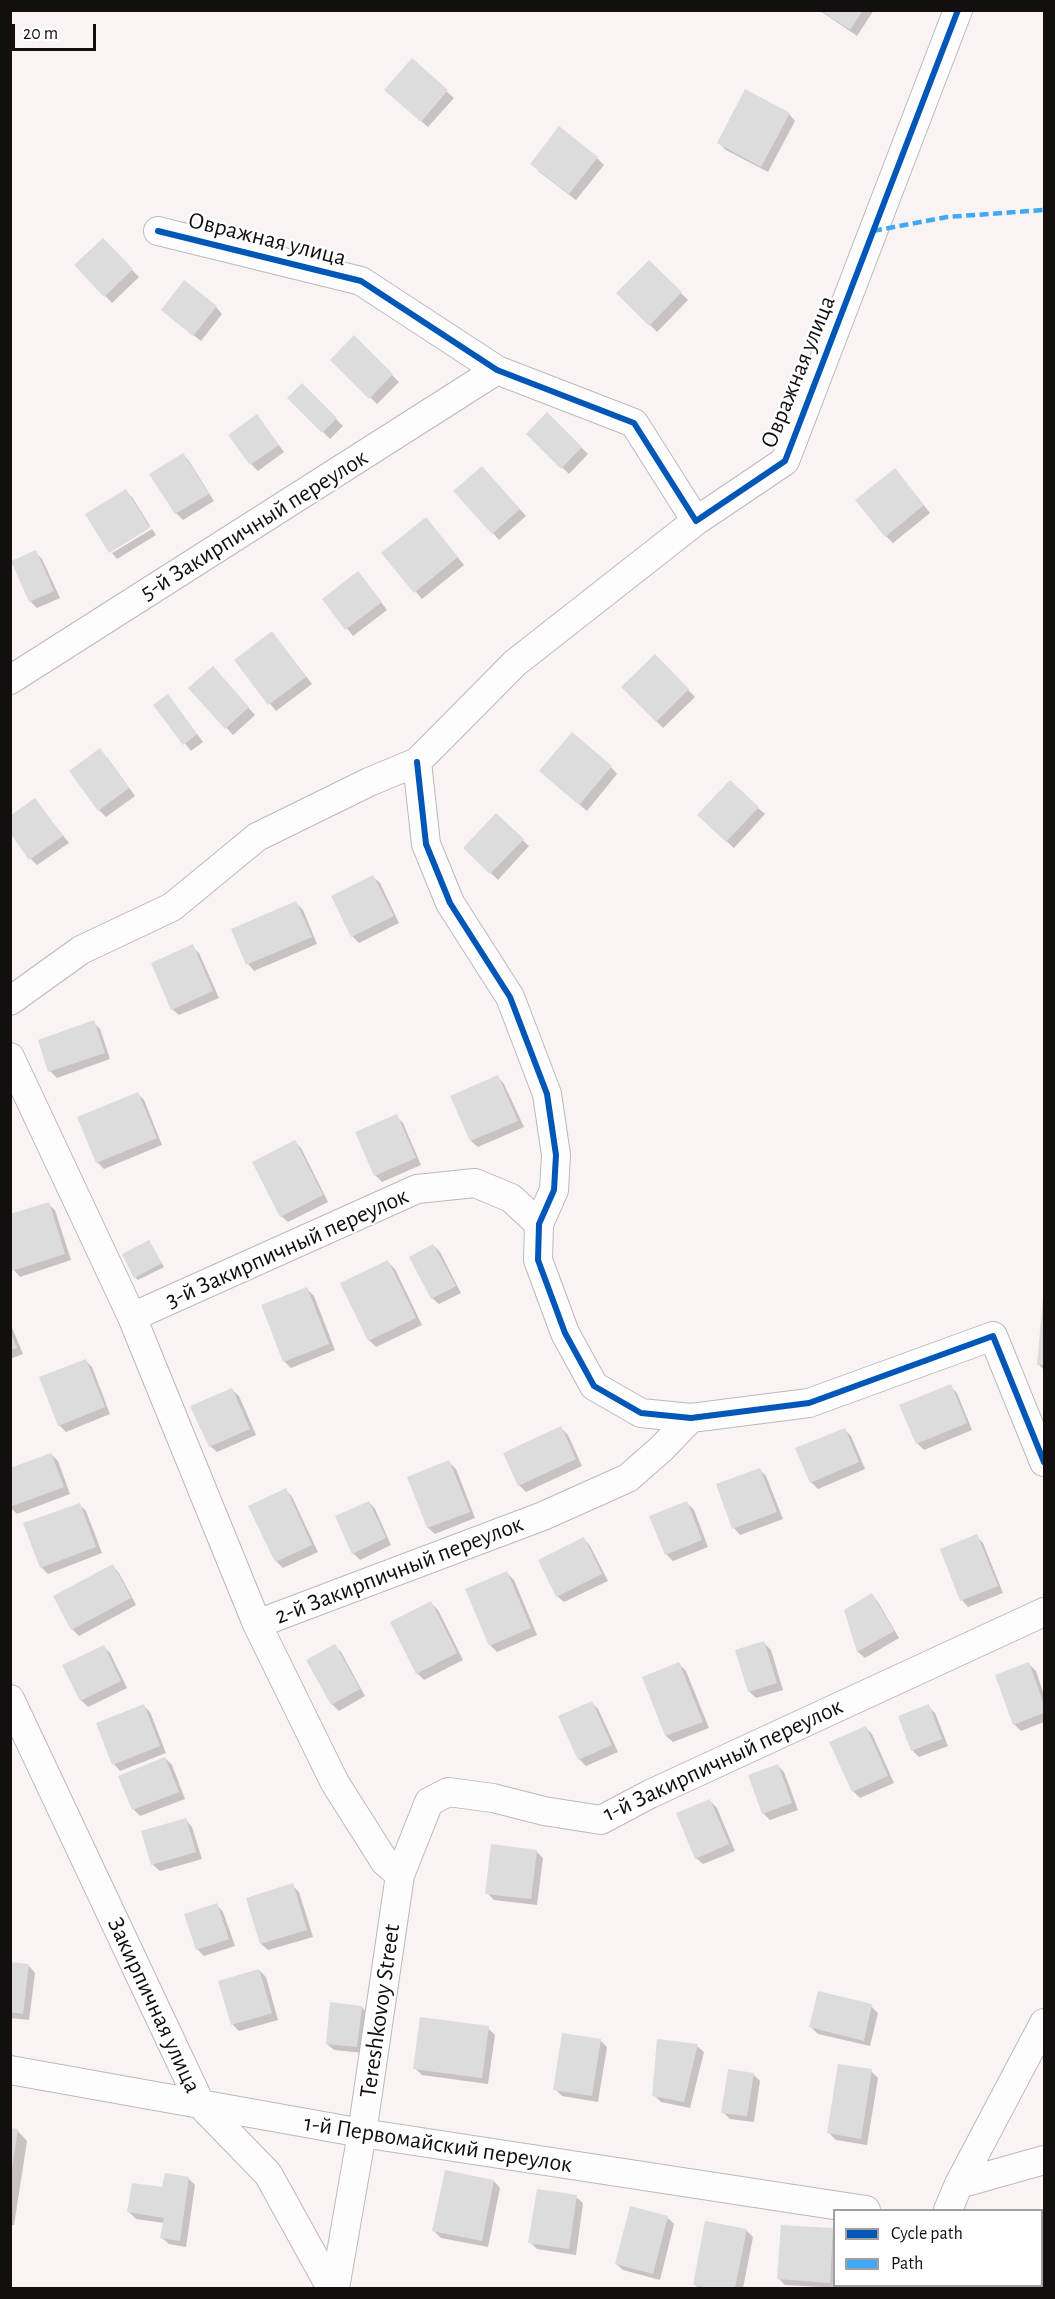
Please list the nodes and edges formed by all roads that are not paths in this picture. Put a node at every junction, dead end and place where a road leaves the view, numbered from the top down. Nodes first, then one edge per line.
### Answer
1 (958, 10) edge
2 (158, 231) dead end
3 (497, 370) junction
4 (696, 521) junction
5 (10, 680) edge
6 (417, 762) junction
7 (10, 1001) edge
8 (10, 1057) edge
9 (539, 1224) junction
10 (132, 1317) junction
11 (692, 1418) junction
12 (1044, 1462) edge
13 (1044, 1612) edge
14 (257, 1624) junction
15 (10, 1699) edge
16 (400, 1875) junction
17 (1044, 2023) edge
18 (10, 2070) edge
19 (201, 2105) junction
20 (362, 2133) junction
21 (1044, 2160) edge
22 (959, 2184) junction
23 (854, 2209) edge
24 (949, 2209) edge
25 (333, 2289) edge

1 - 4 street, Овражная улица
2 - 3 street, Овражная улица
3 - 4 street, Овражная улица
3 - 5 street, 5-й Закирпичный переулок
4 - 6 street
6 - 7 street
6 - 9 street
8 - 10 street
9 - 10 street, 3-й Закирпичный переулок
9 - 11 street
10 - 14 street
11 - 12 street
11 - 14 street, 2-й Закирпичный переулок
13 - 16 street, 1-й Закирпичный переулок
14 - 16 street, 2-й Закирпичный переулок
15 - 19 street, Закирпичная улица
16 - 20 street, Tereshkovoy Street
17 - 22 street
18 - 19 street, 1-й Первомайский переулок
19 - 20 street, 1-й Первомайский переулок
19 - 25 street, Закирпичная улица
20 - 23 street, 1-й Первомайский переулок
20 - 25 street, Tereshkovoy Street
21 - 22 street
22 - 24 street

